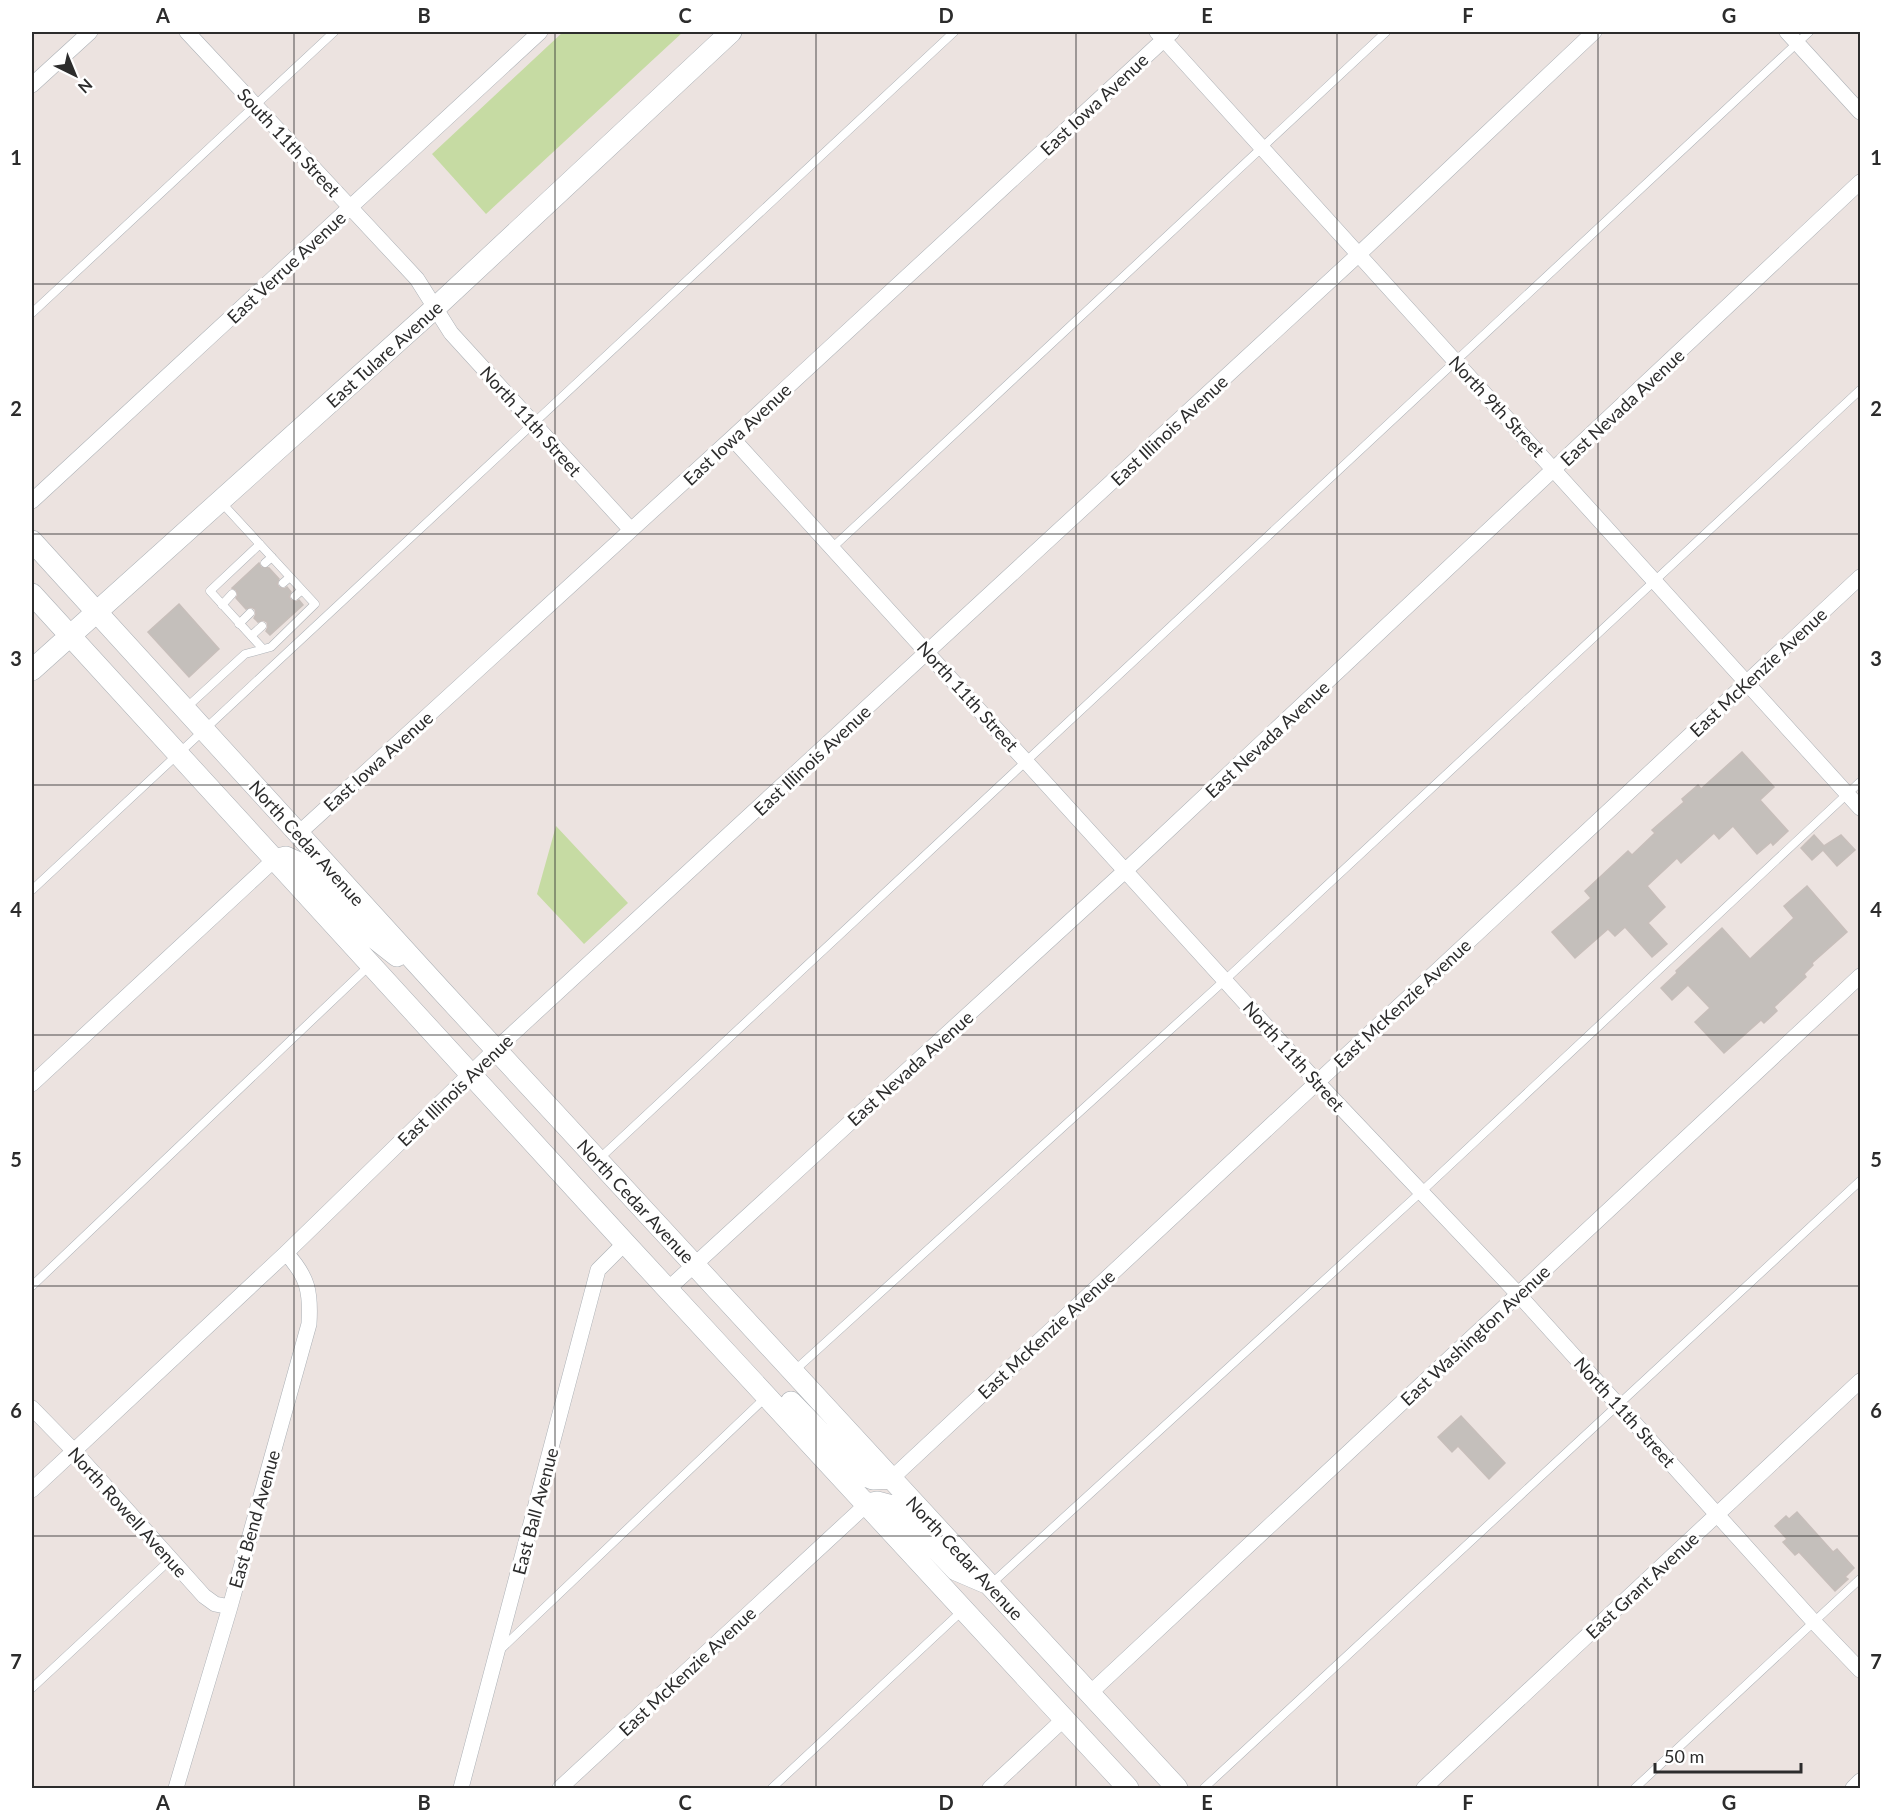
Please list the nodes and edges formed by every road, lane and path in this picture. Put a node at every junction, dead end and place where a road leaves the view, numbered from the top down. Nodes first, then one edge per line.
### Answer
1 (90, 32) edge
2 (187, 32) edge
3 (334, 32) edge
4 (540, 32) edge
5 (731, 32) edge
6 (954, 32) edge
7 (1386, 32) edge
8 (1594, 32) edge
9 (1809, 32) edge
10 (1164, 34) edge
11 (1792, 37) edge
12 (32, 85) edge
13 (255, 105) junction
14 (1860, 112) edge
15 (1261, 148) junction
16 (1860, 183) edge
17 (350, 208) junction
18 (1359, 254) junction
19 (435, 308) junction
20 (32, 313) edge
21 (1455, 362) junction
22 (1860, 390) edge
23 (533, 423) junction
24 (732, 438) junction
25 (1555, 470) junction
26 (32, 501) edge
27 (220, 501) junction
28 (631, 530) junction
29 (32, 541) edge
30 (260, 544) junction
31 (832, 549) junction
32 (272, 557) junction
33 (265, 563) dead end
34 (290, 577) junction
35 (1860, 577) edge
36 (1655, 580) junction
37 (283, 583) dead end
38 (302, 590) junction
39 (32, 594) edge
40 (232, 594) dead end
41 (295, 596) dead end
42 (222, 604) junction
43 (96, 611) junction
44 (250, 613) dead end
45 (239, 624) junction
46 (262, 626) dead end
47 (69, 635) junction
48 (251, 636) junction
49 (263, 649) junction
50 (928, 652) junction
51 (32, 670) edge
52 (1747, 682) junction
53 (185, 709) junction
54 (203, 729) junction
55 (178, 754) junction
56 (1027, 761) junction
57 (1860, 782) edge
58 (1848, 794) junction
59 (1860, 808) edge
60 (299, 833) junction
61 (274, 860) junction
62 (1126, 870) junction
63 (32, 890) edge
64 (370, 964) junction
65 (1860, 976) edge
66 (1225, 980) junction
67 (440, 989) junction
68 (496, 1049) junction
69 (471, 1074) junction
70 (1317, 1082) junction
71 (32, 1084) edge
72 (598, 1160) junction
73 (1860, 1181) edge
74 (1421, 1192) junction
75 (625, 1243) junction
76 (285, 1253) junction
77 (695, 1265) junction
78 (32, 1286) edge
79 (668, 1289) junction
80 (1518, 1294) junction
81 (792, 1372) junction
82 (1860, 1382) edge
83 (767, 1396) junction
84 (1619, 1405) junction
85 (32, 1407) edge
86 (74, 1451) junction
87 (892, 1478) junction
88 (32, 1490) edge
89 (867, 1504) junction
90 (1718, 1515) junction
91 (171, 1559) junction
92 (1860, 1579) edge
93 (990, 1584) junction
94 (230, 1607) junction
95 (964, 1609) junction
96 (1814, 1622) junction
97 (498, 1651) junction
98 (1860, 1670) edge
99 (32, 1688) edge
100 (1089, 1694) junction
101 (1064, 1719) junction
102 (1860, 1781) edge
103 (176, 1788) edge
104 (461, 1788) edge
105 (561, 1788) edge
106 (772, 1788) edge
107 (990, 1788) edge
108 (1128, 1788) edge
109 (1177, 1788) edge
110 (1204, 1788) edge
111 (1424, 1788) edge
112 (1635, 1788) edge
113 (1853, 1788) edge

1 - 12 street
2 - 13 street, South 11th Street
3 - 13 lane
4 - 17 street, East Verrue Avenue
5 - 19 main road, East Tulare Avenue
6 - 23 lane
7 - 15 lane
8 - 18 street, East Illinois Avenue
9 - 11 lane
10 - 15 street, North 9th Street
10 - 24 street, East Iowa Avenue
11 - 14 street
11 - 21 lane
13 - 17 street, South 11th Street
13 - 20 lane
15 - 18 street, North 9th Street
15 - 31 lane
16 - 25 street, East Nevada Avenue
17 - 19 street, South 11th Street
17 - 26 street, East Verrue Avenue
18 - 21 street, North 9th Street
18 - 50 street, East Illinois Avenue
19 - 23 street, North 11th Street
19 - 27 main road, East Tulare Avenue
21 - 25 street, North 9th Street
21 - 56 lane
22 - 36 lane
23 - 28 street, North 11th Street
23 - 54 lane
24 - 28 street, East Iowa Avenue
24 - 31 street, North 11th Street
25 - 36 street, North 9th Street
25 - 62 street, East Nevada Avenue
27 - 30 lane
27 - 43 main road, East Tulare Avenue
28 - 60 street, East Iowa Avenue
29 - 43 main road, North Cedar Avenue
30 - 32 lane
30 - 42 lane
31 - 50 street, North 11th Street
32 - 33 lane
32 - 34 lane
34 - 37 lane
34 - 38 lane
35 - 52 street, East McKenzie Avenue
36 - 52 street, North 9th Street
36 - 66 lane
38 - 41 lane
38 - 49 lane
39 - 47 main road, North Cedar Avenue
40 - 42 lane
42 - 45 lane
43 - 47 main road, East Tulare Avenue
43 - 53 main road, North Cedar Avenue
44 - 45 lane
45 - 48 lane
46 - 48 lane
47 - 51 main road, East Tulare Avenue
47 - 55 main road, North Cedar Avenue
48 - 49 lane
49 - 53 lane
50 - 56 street, North 11th Street
50 - 68 street, East Illinois Avenue
52 - 58 street, North 9th Street
52 - 70 street, East McKenzie Avenue
53 - 54 main road, North Cedar Avenue
54 - 55 lane
54 - 60 main road, North Cedar Avenue
55 - 61 main road, North Cedar Avenue
55 - 63 lane
56 - 62 street, North 11th Street
56 - 72 lane
57 - 58 lane
58 - 59 street, North 9th Street
58 - 74 lane
60 - 67 main road, North Cedar Avenue
61 - 64 main road, North Cedar Avenue
61 - 67 main road
61 - 71 street
62 - 66 street, North 11th Street
62 - 77 street, East Nevada Avenue
64 - 69 main road, North Cedar Avenue
64 - 78 lane
65 - 80 street, East Washington Avenue
66 - 70 street, North 11th Street
66 - 81 lane
67 - 68 main road, North Cedar Avenue
68 - 69 street, East Illinois Avenue
68 - 72 main road, North Cedar Avenue
69 - 75 main road, North Cedar Avenue
69 - 76 street, East Illinois Avenue
70 - 74 street, North 11th Street
70 - 87 street, East McKenzie Avenue
72 - 77 main road, North Cedar Avenue
73 - 84 lane
74 - 80 street, North 11th Street
74 - 93 lane
75 - 79 main road, North Cedar Avenue
75 - 97 street, East Ball Avenue
76 - 86 street, East Illinois Avenue
76 - 94 street, East Bend Avenue
77 - 79 street, East Nevada Avenue
77 - 81 main road, North Cedar Avenue
79 - 83 main road, North Cedar Avenue
80 - 84 street, North 11th Street
80 - 100 street, East Washington Avenue
81 - 87 main road, North Cedar Avenue
82 - 90 street, East Grant Avenue
83 - 87 main road
83 - 89 main road, North Cedar Avenue
83 - 97 lane
84 - 90 street, North 11th Street
84 - 110 lane
85 - 86 street, North Rowell Avenue
86 - 88 street, East Illinois Avenue
86 - 91 street, North Rowell Avenue
87 - 93 main road, North Cedar Avenue
89 - 93 main road
89 - 95 main road, North Cedar Avenue
89 - 105 street, East McKenzie Avenue
90 - 96 street, North 11th Street
90 - 111 street, East Grant Avenue
91 - 94 street, North Rowell Avenue
91 - 99 lane
92 - 96 lane
93 - 100 main road, North Cedar Avenue
94 - 103 street, East Bend Avenue
95 - 101 main road, North Cedar Avenue
95 - 106 lane
96 - 98 street, North 11th Street
96 - 112 lane
97 - 104 street, East Ball Avenue
100 - 109 main road, North Cedar Avenue
101 - 107 street
101 - 108 main road, North Cedar Avenue
102 - 113 street

